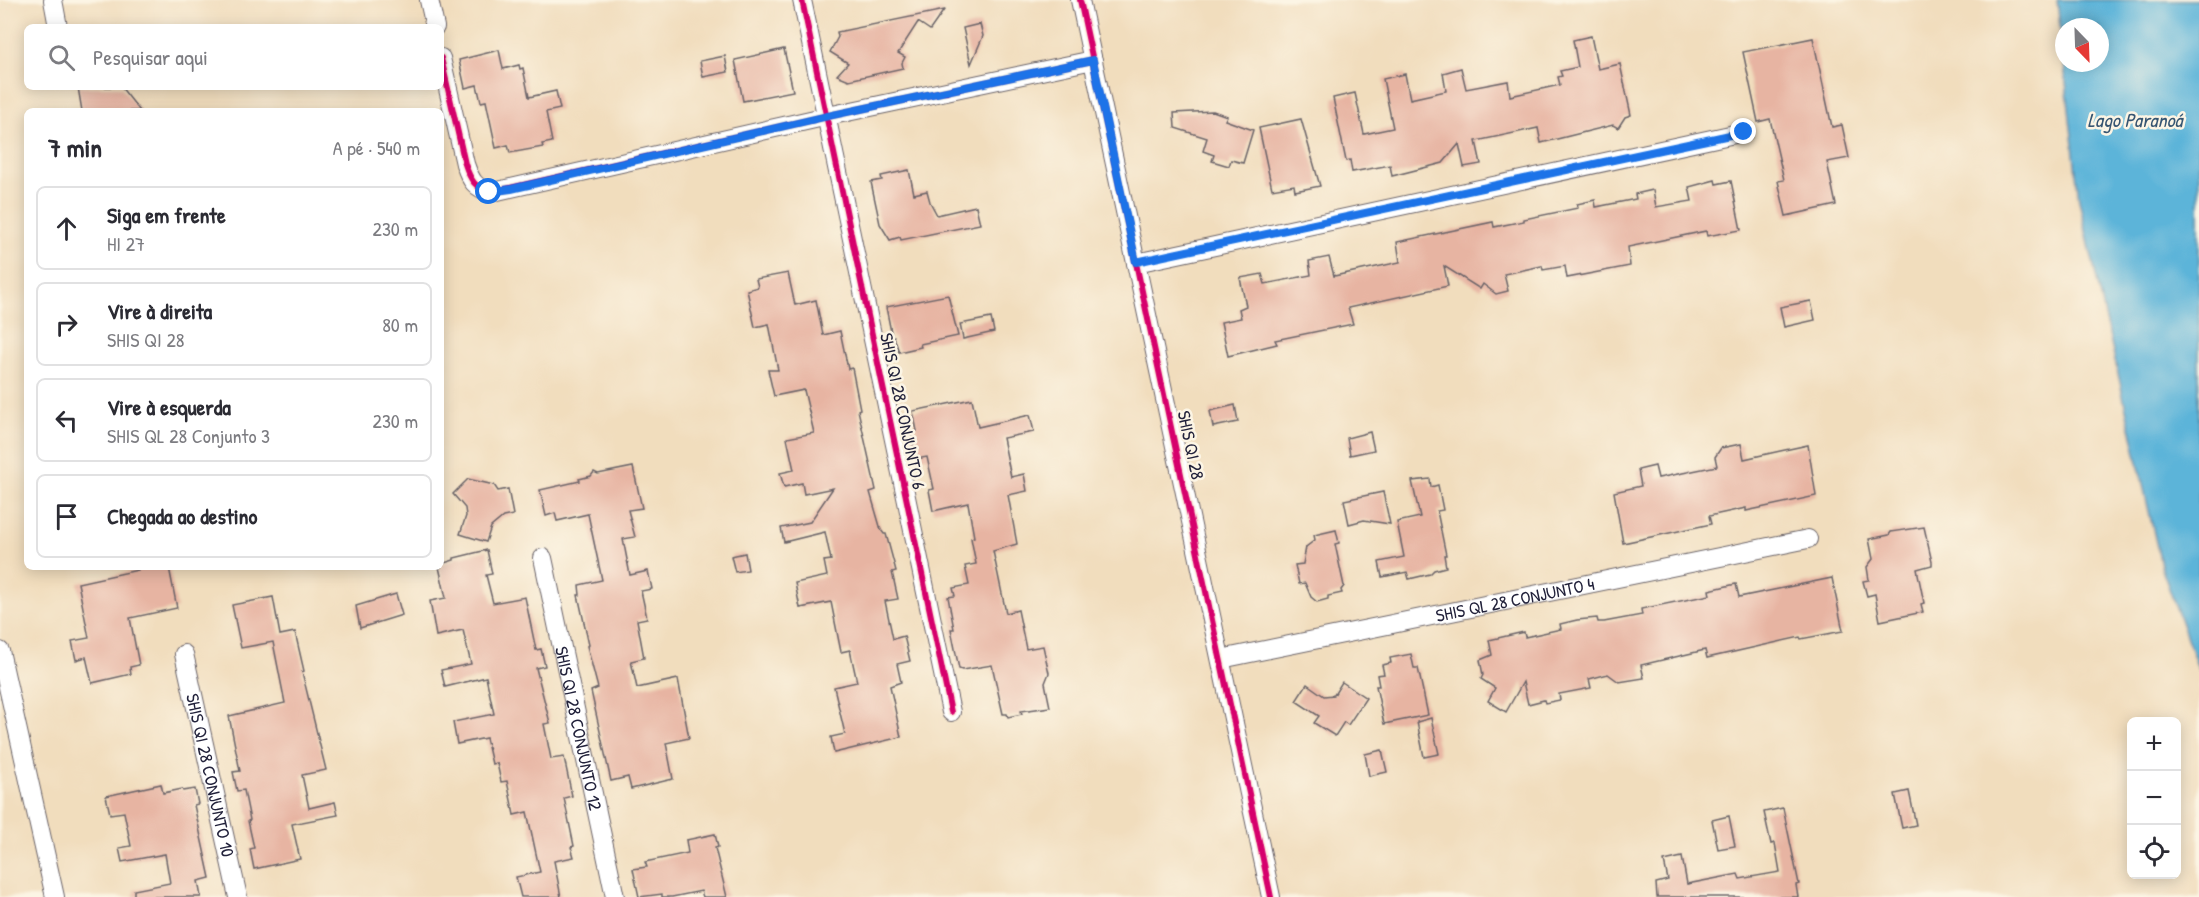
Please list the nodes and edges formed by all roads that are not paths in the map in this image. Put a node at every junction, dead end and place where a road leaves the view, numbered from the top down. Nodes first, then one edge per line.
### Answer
1 (53, 0) edge
2 (429, 0) edge
3 (802, 0) edge
4 (1080, 0) edge
5 (57, 24) edge
6 (434, 24) edge
7 (1093, 60) junction
8 (444, 72) edge
9 (828, 116) junction
10 (1744, 132) dead end
11 (1136, 262) junction
12 (1808, 538) dead end
13 (543, 558) dead end
14 (0, 651) edge
15 (184, 654) dead end
16 (1221, 659) junction
17 (951, 712) dead end
18 (55, 897) edge
19 (238, 897) edge
20 (615, 897) edge
21 (1271, 897) edge

1 - 5 street
2 - 6 street
3 - 9 street, SHIS QI 28 CONJUNTO 6
4 - 7 street, SHIS QI 28
7 - 9 street
7 - 11 street, SHIS QI 28
8 - 9 street
9 - 17 street, SHIS QI 28 CONJUNTO 6
10 - 11 street
11 - 16 street, SHIS QI 28
12 - 16 street, SHIS QL 28 CONJUNTO 4
13 - 20 street, SHIS QI 28 CONJUNTO 12
14 - 18 street
15 - 19 street, SHIS QI 28 CONJUNTO 10
16 - 21 street, SHIS QI 28

